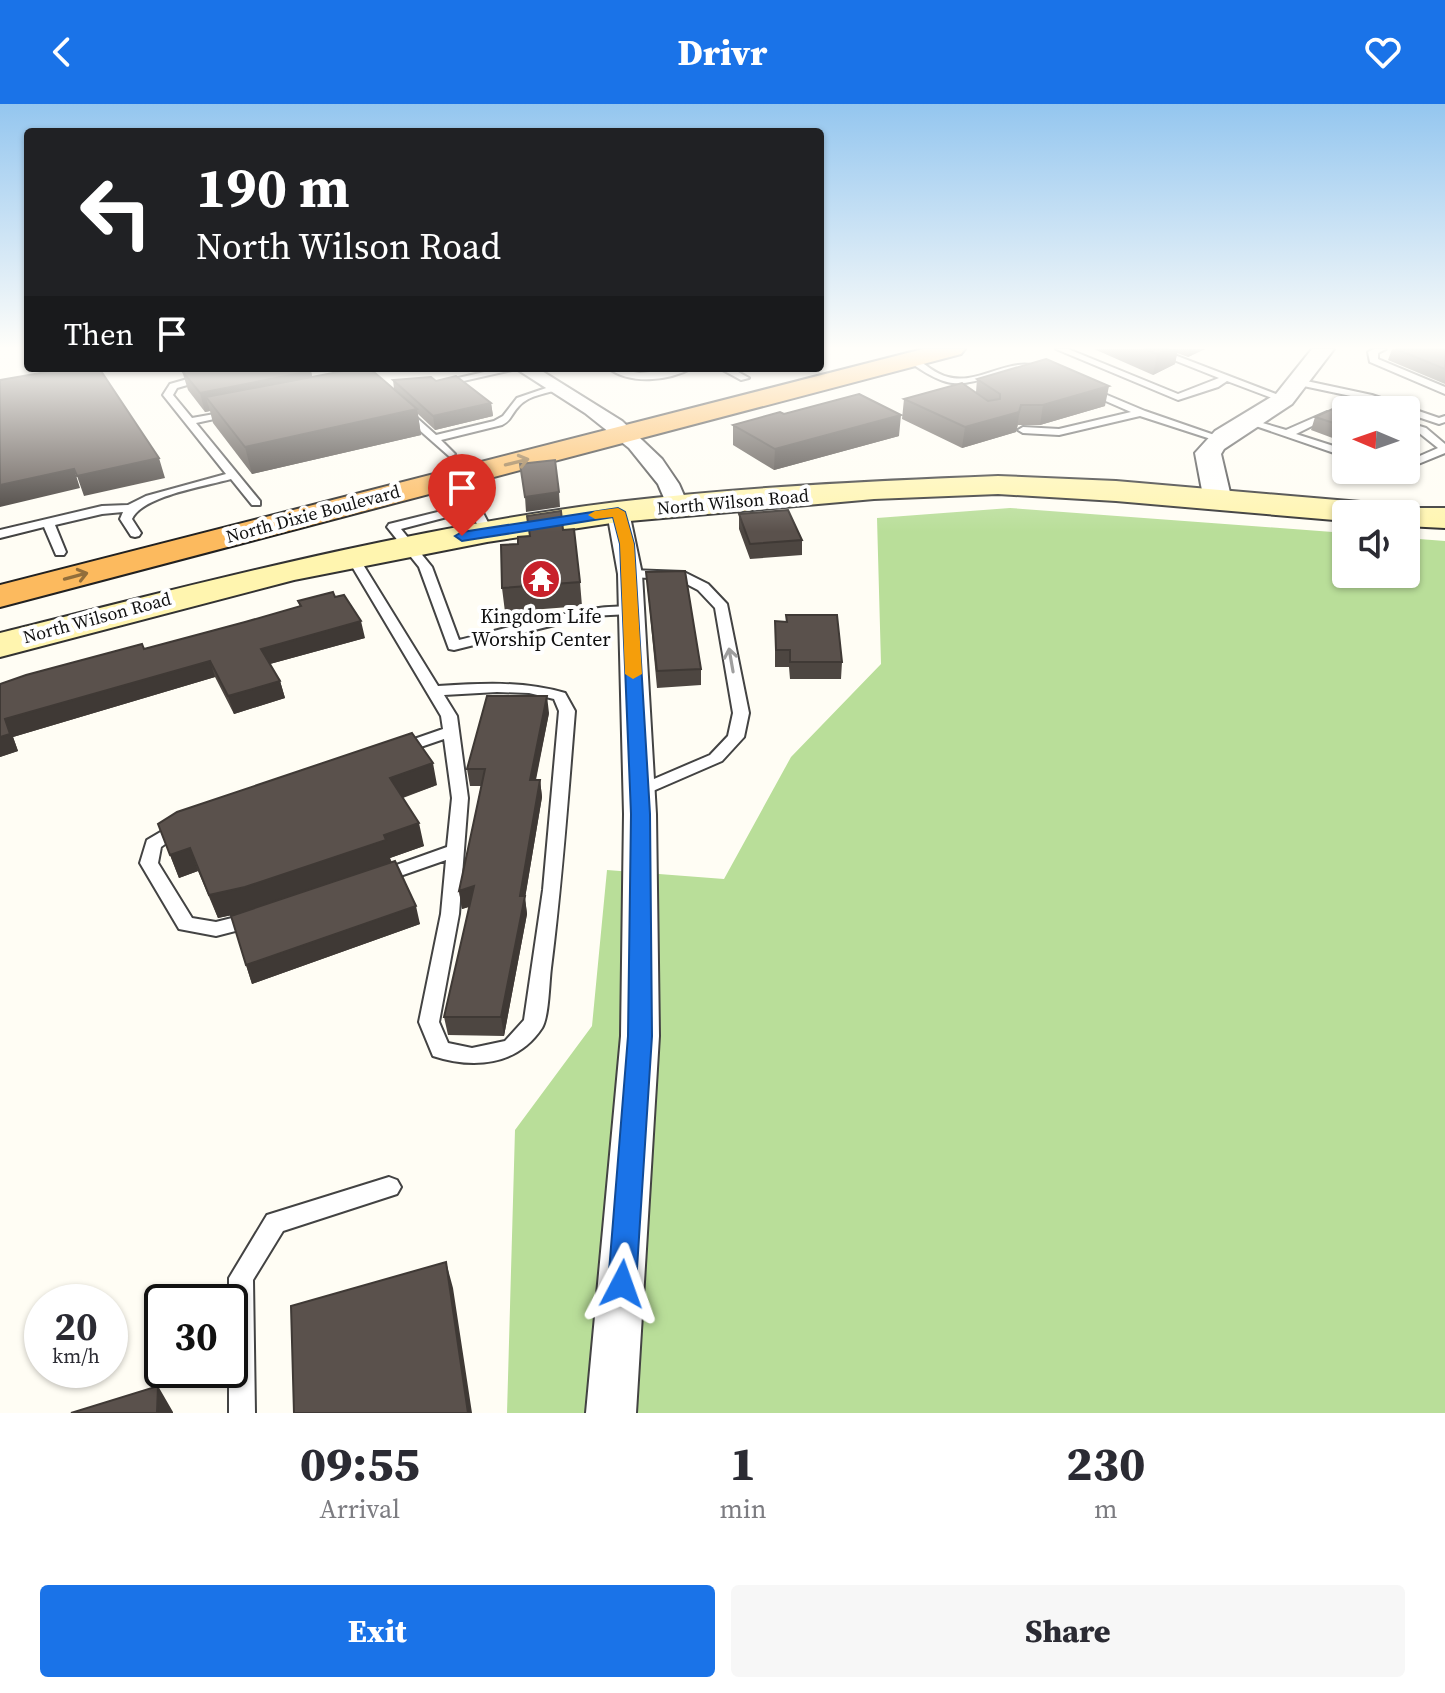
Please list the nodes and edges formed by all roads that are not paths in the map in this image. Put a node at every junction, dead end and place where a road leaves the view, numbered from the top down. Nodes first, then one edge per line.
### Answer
1 (181, 410) edge
2 (243, 410) edge
3 (403, 410) edge
4 (509, 410) edge
5 (591, 410) edge
6 (610, 410) edge
7 (718, 410) edge
8 (1134, 410) edge
9 (1264, 410) edge
10 (1141, 413) junction
11 (1332, 413) edge
12 (597, 414) junction
13 (1420, 415) edge
14 (1445, 419) edge
15 (190, 421) junction
16 (1249, 422) junction
17 (1420, 429) edge
18 (1023, 430) edge
19 (1287, 434) junction
20 (624, 435) junction
21 (1218, 438) junction
22 (442, 446) junction
23 (1332, 449) edge
24 (1445, 449) edge
25 (1420, 460) edge
26 (234, 475) junction
27 (1218, 501) junction
28 (256, 503) junction
29 (678, 507) junction
30 (1332, 510) edge
31 (618, 512) junction
32 (1420, 517) edge
33 (1445, 518) edge
34 (48, 521) junction
35 (133, 521) junction
36 (0, 534) edge
37 (413, 546) junction
38 (60, 552) junction
39 (353, 558) junction
40 (0, 567) edge
41 (630, 592) junction
42 (0, 596) edge
43 (0, 645) edge
44 (434, 691) junction
45 (451, 731) junction
46 (379, 756) edge
47 (639, 792) junction
48 (193, 822) edge
49 (456, 850) junction
50 (356, 885) edge
51 (271, 914) edge
52 (389, 1187) dead end
53 (242, 1413) edge
54 (611, 1413) edge

1 - 15 lane
2 - 15 lane
3 - 22 lane
4 - 22 lane
5 - 12 street
6 - 12 highway, North Dixie Boulevard
7 - 20 highway, North Dixie Boulevard
8 - 10 lane
9 - 16 street
10 - 18 lane
10 - 21 lane
11 - 19 lane
12 - 20 street
12 - 22 highway, North Dixie Boulevard
13 - 14 lane
15 - 26 lane
16 - 19 lane
16 - 21 street
17 - 24 lane
19 - 23 lane
20 - 29 street
42 -> 20 highway, North Dixie Boulevard
21 - 27 street
22 - 28 highway, North Dixie Boulevard
24 - 25 lane
26 - 28 lane
26 - 35 lane
27 - 29 main road, North Wilson Road
27 - 30 main road, North Wilson Road
28 - 35 highway, North Dixie Boulevard
29 - 31 main road, North Wilson Road
31 - 37 main road, North Wilson Road
31 - 41 street
32 - 33 main road
34 - 35 lane
34 - 36 lane
34 - 38 lane
35 - 38 highway, North Dixie Boulevard
37 - 39 main road, North Wilson Road
37 - 41 lane
38 - 40 highway, North Dixie Boulevard
39 - 43 main road, North Wilson Road
39 - 44 lane
41 - 47 street
47 -> 41 lane
44 - 45 lane
44 - 49 lane
45 - 46 lane
45 - 49 lane
47 - 54 street
48 - 51 lane
49 - 50 lane
52 - 53 lane

